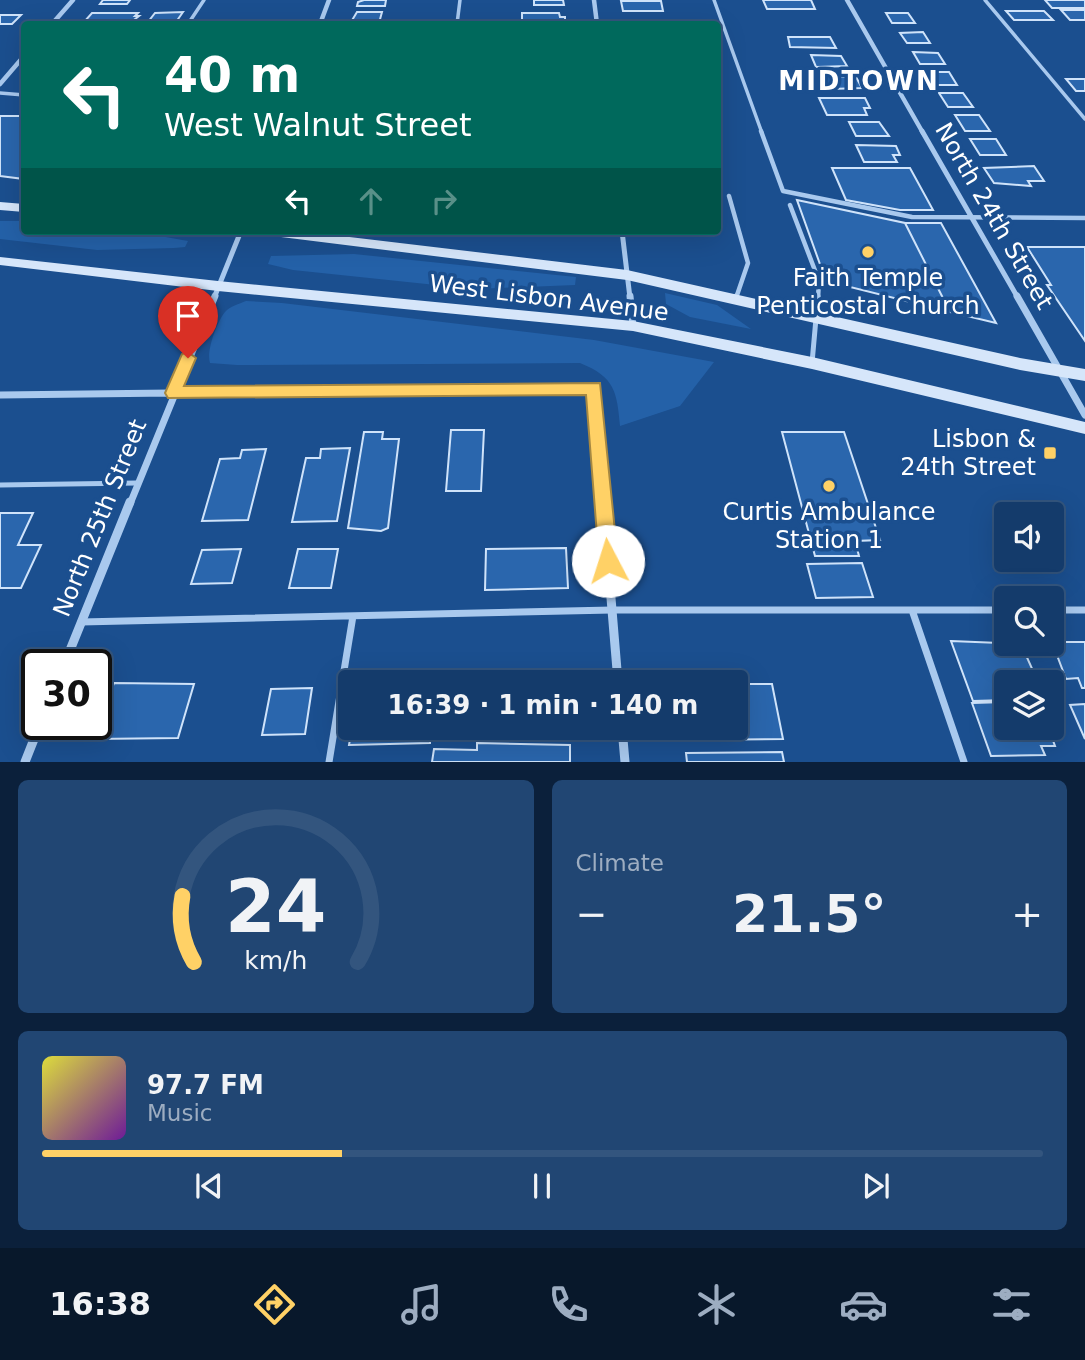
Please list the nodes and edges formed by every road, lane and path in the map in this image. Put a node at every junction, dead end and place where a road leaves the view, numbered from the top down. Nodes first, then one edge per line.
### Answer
1 (73, 0) edge
2 (204, 0) edge
3 (329, 0) edge
4 (460, 0) edge
5 (594, 0) edge
6 (714, 0) edge
7 (847, 0) edge
8 (985, 0) edge
9 (55, 21) edge
10 (190, 21) edge
11 (321, 21) edge
12 (457, 21) edge
13 (597, 21) edge
14 (21, 60) edge
15 (0, 84) edge
16 (0, 93) edge
17 (21, 95) edge
18 (1085, 119) edge
19 (729, 195) dead end
20 (790, 205) dead end
21 (0, 206) edge
22 (21, 208) edge
23 (1085, 218) edge
24 (974, 219) junction
25 (239, 235) edge
26 (298, 235) edge
27 (622, 235) edge
28 (0, 261) edge
29 (627, 275) junction
30 (218, 286) junction
31 (735, 300) junction
32 (816, 319) junction
33 (633, 326) junction
34 (812, 363) junction
35 (1060, 372) junction
36 (1085, 375) edge
37 (173, 393) junction
38 (0, 395) edge
39 (1085, 415) edge
40 (1085, 428) edge
41 (137, 483) junction
42 (0, 485) edge
43 (612, 610) junction
44 (912, 610) junction
45 (994, 610) edge
46 (1064, 610) edge
47 (1085, 610) edge
48 (353, 616) junction
49 (80, 622) junction
50 (70, 649) edge
51 (617, 670) edge
52 (34, 740) edge
53 (623, 740) edge
54 (26, 761) edge
55 (329, 761) edge
56 (625, 761) edge
57 (964, 761) edge

1 - 9 street
2 - 10 lane
3 - 11 street
4 - 12 lane
5 - 13 street
6 - 24 lane
7 - 24 street, North 24th Street
8 - 18 lane
14 - 15 street
16 - 17 lane
19 - 31 lane
20 - 32 lane
21 - 22 main road
23 - 24 lane
24 - 35 street, North 24th Street
25 - 30 street, North 25th Street
26 - 29 main road, West Lisbon Avenue
27 - 29 street
28 - 30 main road, West Lisbon Avenue
29 - 31 main road, West Lisbon Avenue
29 - 33 street
30 - 33 main road, West Lisbon Avenue
30 - 37 street, North 25th Street
31 - 32 main road, West Lisbon Avenue
32 - 34 lane
32 - 35 main road, West Lisbon Avenue
33 - 34 main road, West Lisbon Avenue
34 - 40 main road, West Lisbon Avenue
35 - 36 main road, West Lisbon Avenue
35 - 39 street, North 24th Street
37 - 38 street
37 - 41 street, North 25th Street
37 - 43 street
41 - 42 lane
41 - 49 street, North 25th Street
43 - 44 lane
43 - 48 lane
43 - 51 street
44 - 45 lane
44 - 57 lane
46 - 47 lane
48 - 49 lane
48 - 55 lane
49 - 50 street, North 25th Street
52 - 54 street
53 - 56 street

